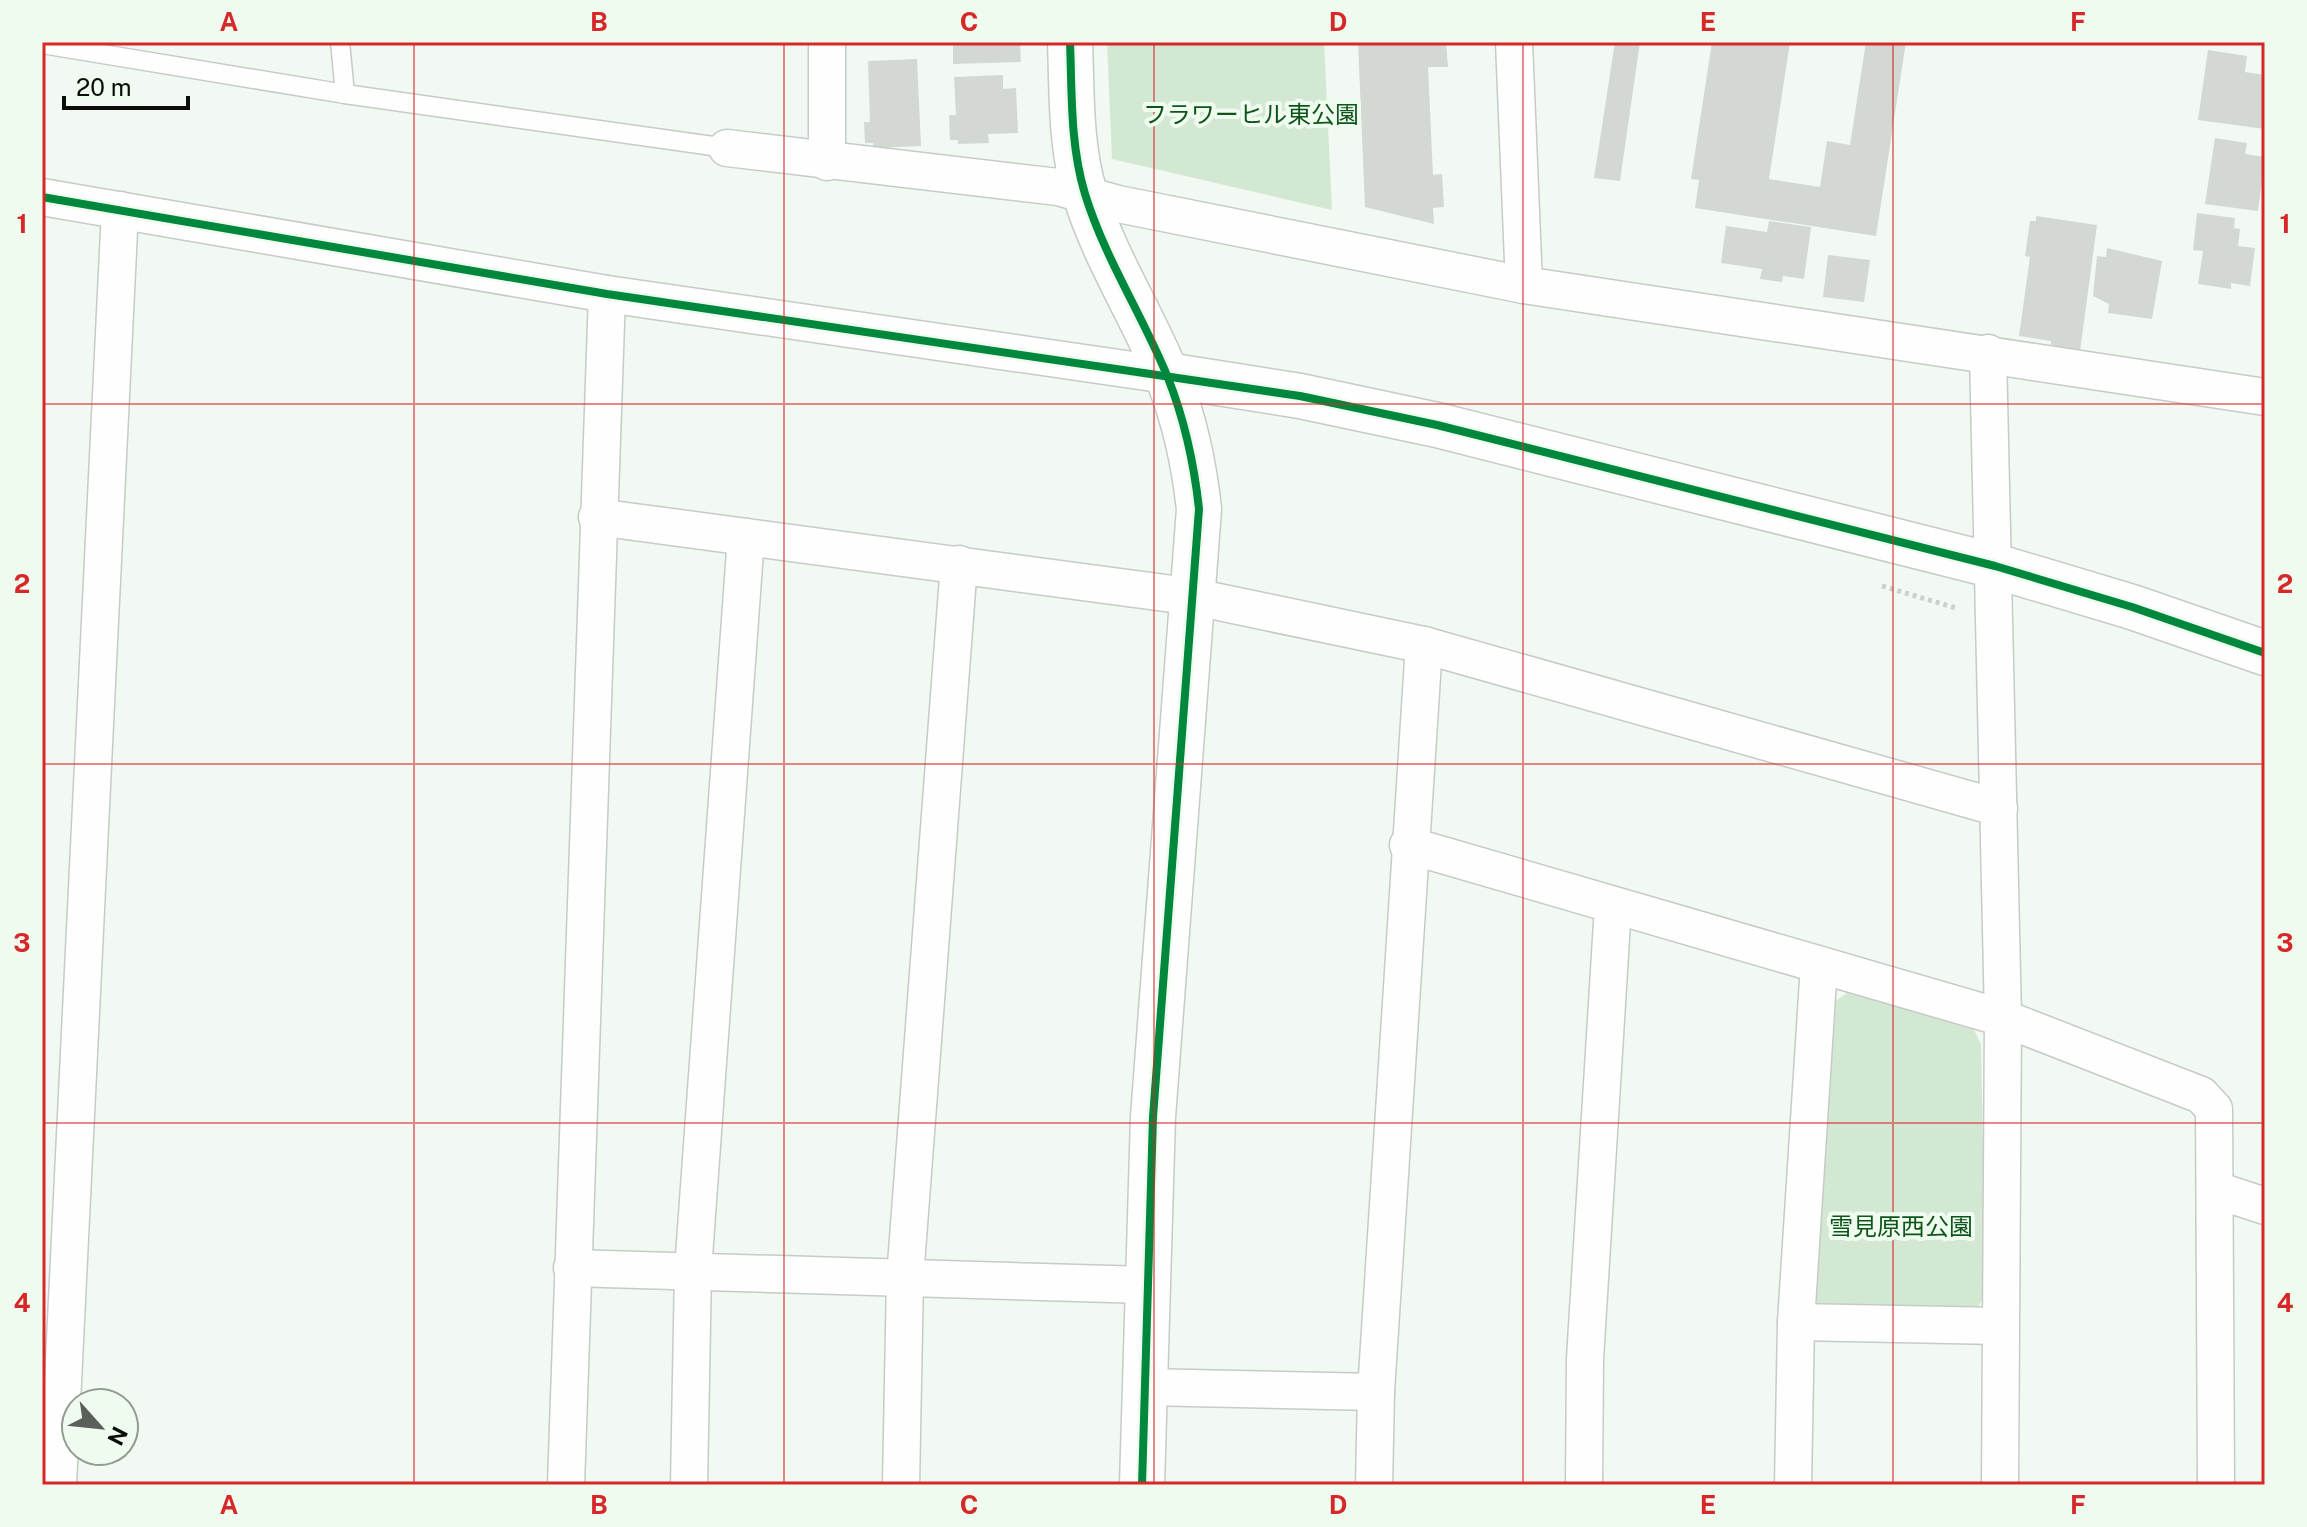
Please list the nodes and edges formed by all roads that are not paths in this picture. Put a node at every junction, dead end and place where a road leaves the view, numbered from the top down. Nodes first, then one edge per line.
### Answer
1 (340, 42) edge
2 (827, 42) edge
3 (1070, 42) edge
4 (1514, 42) edge
5 (42, 44) edge
6 (345, 94) junction
7 (727, 148) joint
8 (827, 162) junction
9 (42, 197) edge
10 (1086, 197) junction
11 (120, 210) junction
12 (1524, 285) junction
13 (607, 294) junction
14 (1988, 353) junction
15 (1167, 375) junction
16 (2265, 397) edge
17 (597, 517) junction
18 (746, 537) junction
19 (959, 564) junction
20 (1995, 566) junction
21 (1195, 597) junction
22 (1424, 645) junction
23 (2265, 653) edge
24 (1999, 808) junction
25 (1408, 845) junction
26 (1613, 906) junction
27 (1819, 965) junction
28 (2003, 1018) junction
29 (2216, 1190) junction
30 (2265, 1206) edge
31 (572, 1268) junction
32 (693, 1270) junction
33 (905, 1278) junction
34 (1146, 1285) junction
35 (1796, 1322) junction
36 (2000, 1326) junction
37 (1144, 1387) junction
38 (1376, 1392) junction
39 (58, 1485) edge
40 (566, 1485) edge
41 (689, 1485) edge
42 (901, 1485) edge
43 (1142, 1485) edge
44 (1374, 1485) edge
45 (1584, 1485) edge
46 (1793, 1485) edge
47 (2000, 1485) edge
48 (2216, 1485) edge

1 - 6 lane
2 - 8 street
3 - 10 street
4 - 12 street
5 - 6 lane
6 - 7 lane
7 - 8 street
8 - 10 street
9 - 11 street
10 - 12 street
10 - 15 street
11 - 13 street
11 - 39 street
12 - 14 street
13 - 15 street
13 - 17 street
14 - 16 street
14 - 20 street
15 - 20 street
15 - 21 street
17 - 18 street
17 - 31 street
18 - 19 street
18 - 32 street
19 - 21 street
19 - 33 street
20 - 23 street
20 - 24 street
21 - 22 street
21 - 34 street
22 - 24 street
22 - 25 street
24 - 28 street
25 - 26 street
25 - 38 street
26 - 27 street
26 - 45 street
27 - 28 street
27 - 35 street
28 - 29 street
28 - 36 street
29 - 30 street
29 - 48 street
31 - 32 street
31 - 40 street
32 - 33 street
32 - 41 street
33 - 34 street
33 - 42 street
34 - 37 street
35 - 36 street
35 - 46 street
36 - 47 street
37 - 38 street
37 - 43 street
38 - 44 street

